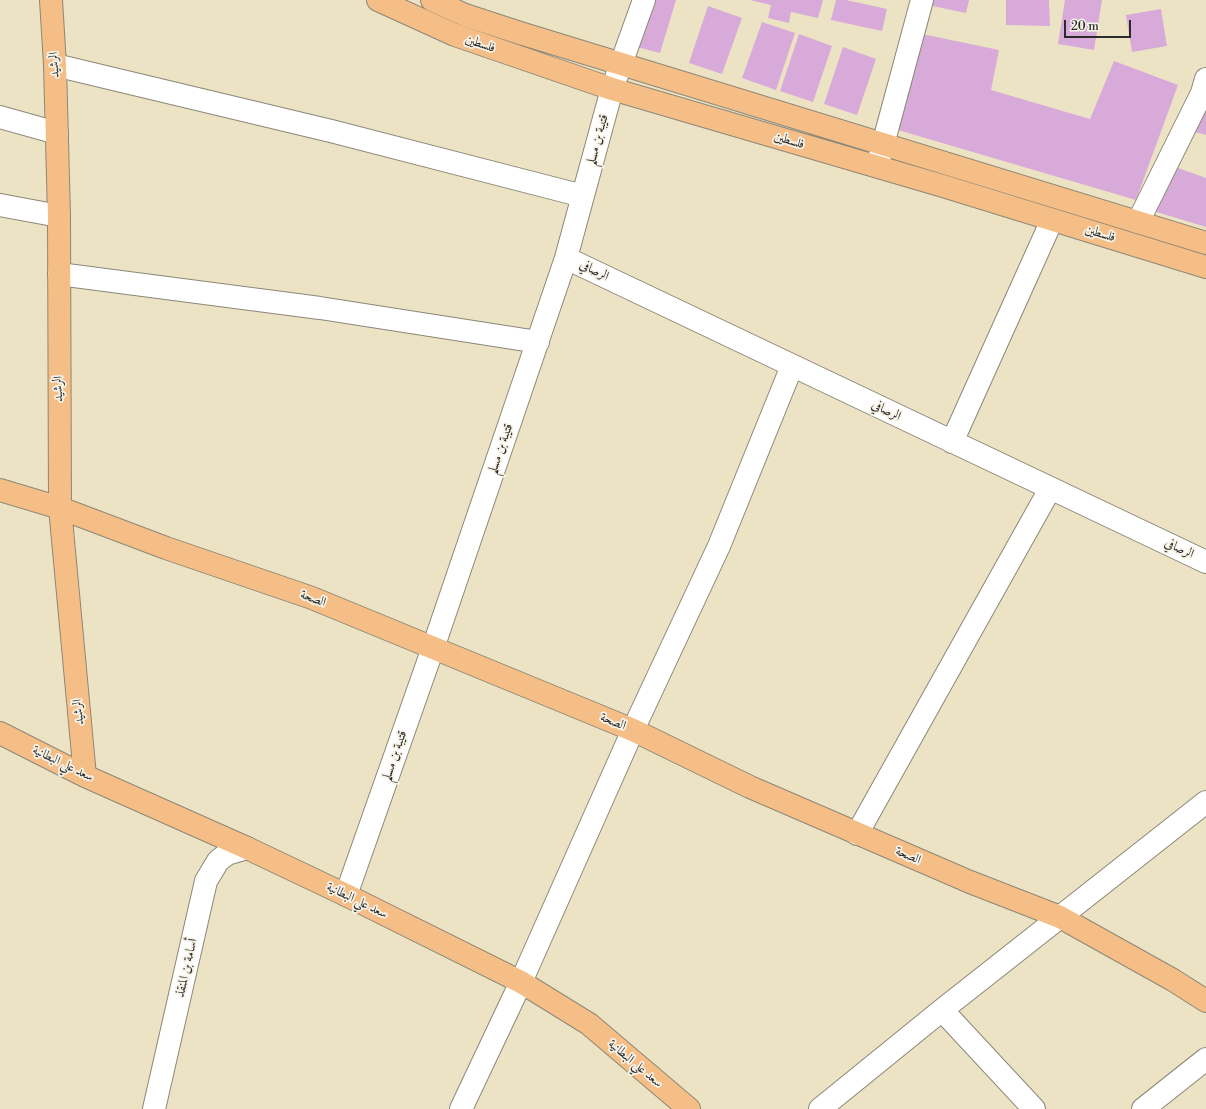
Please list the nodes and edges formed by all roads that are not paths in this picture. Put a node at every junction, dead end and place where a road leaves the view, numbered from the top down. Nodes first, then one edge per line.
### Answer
1 (51, 0) edge
2 (378, 0) edge
3 (432, 0) edge
4 (644, 0) edge
5 (922, 0) edge
6 (55, 65) junction
7 (620, 65) junction
8 (1206, 78) edge
9 (612, 89) junction
10 (734, 99) junction
11 (0, 117) edge
12 (727, 123) junction
13 (57, 133) junction
14 (884, 146) junction
15 (877, 167) junction
16 (583, 196) junction
17 (0, 205) edge
18 (60, 216) junction
19 (1052, 220) junction
20 (1138, 222) junction
21 (1206, 243) edge
22 (566, 258) junction
23 (1206, 267) edge
24 (59, 274) junction
25 (538, 342) junction
26 (792, 366) junction
27 (952, 442) junction
28 (1050, 489) junction
29 (0, 490) edge
30 (60, 508) junction
31 (1206, 562) edge
32 (433, 648) junction
33 (633, 730) junction
34 (0, 733) edge
35 (85, 776) junction
36 (1206, 802) edge
37 (857, 834) junction
38 (247, 848) junction
39 (346, 895) junction
40 (1060, 917) junction
41 (521, 982) junction
42 (1206, 1001) edge
43 (942, 1010) junction
44 (1206, 1058) edge
45 (154, 1109) edge
46 (461, 1109) edge
47 (688, 1109) edge
48 (820, 1109) edge
49 (1034, 1109) edge
50 (1143, 1109) edge

1 - 6 main road, الرشيد
2 - 9 main road, فلسطين
3 - 7 main road, فلسطين
4 - 7 street, قتيبة بن مسلم
5 - 14 street
6 - 13 main road, الرشيد
6 - 16 street
7 - 9 street, قتيبة بن مسلم
7 - 10 main road, فلسطين
8 - 20 street
9 - 12 main road, فلسطين
9 - 16 street, قتيبة بن مسلم
10 - 12 main road
10 - 14 main road, فلسطين
11 - 13 street
12 - 15 main road, فلسطين
13 - 18 main road, الرشيد
14 - 15 street
14 - 20 main road, فلسطين
15 - 19 main road, فلسطين
16 - 22 street, قتيبة بن مسلم
17 - 18 street
18 - 24 main road, الرشيد
19 - 23 main road, فلسطين
19 - 27 street
20 - 21 main road, فلسطين
22 - 25 street, قتيبة بن مسلم
22 - 26 street, الرصافي
24 - 25 street
24 - 30 main road, الرشيد
25 - 32 street, قتيبة بن مسلم
26 - 27 street, الرصافي
26 - 33 street
27 - 28 street, الرصافي
28 - 31 street, الرصافي
28 - 37 street
29 - 30 main road, الصحة
30 - 32 main road, الصحة
30 - 35 main road, الرشيد
32 - 33 main road, الصحة
32 - 39 street, قتيبة بن مسلم
33 - 37 main road, الصحة
33 - 41 street
34 - 35 main road, سعد علي البطانية
35 - 38 main road, سعد علي البطانية
36 - 40 street
37 - 40 main road, الصحة
38 - 39 main road, سعد علي البطانية
38 - 45 street, أسامة بن المنقذ
39 - 41 main road, سعد علي البطانية
40 - 42 main road, الصحة
40 - 43 street
41 - 46 street
41 - 47 main road, سعد علي البطانية
43 - 48 street
43 - 49 street
44 - 50 street

